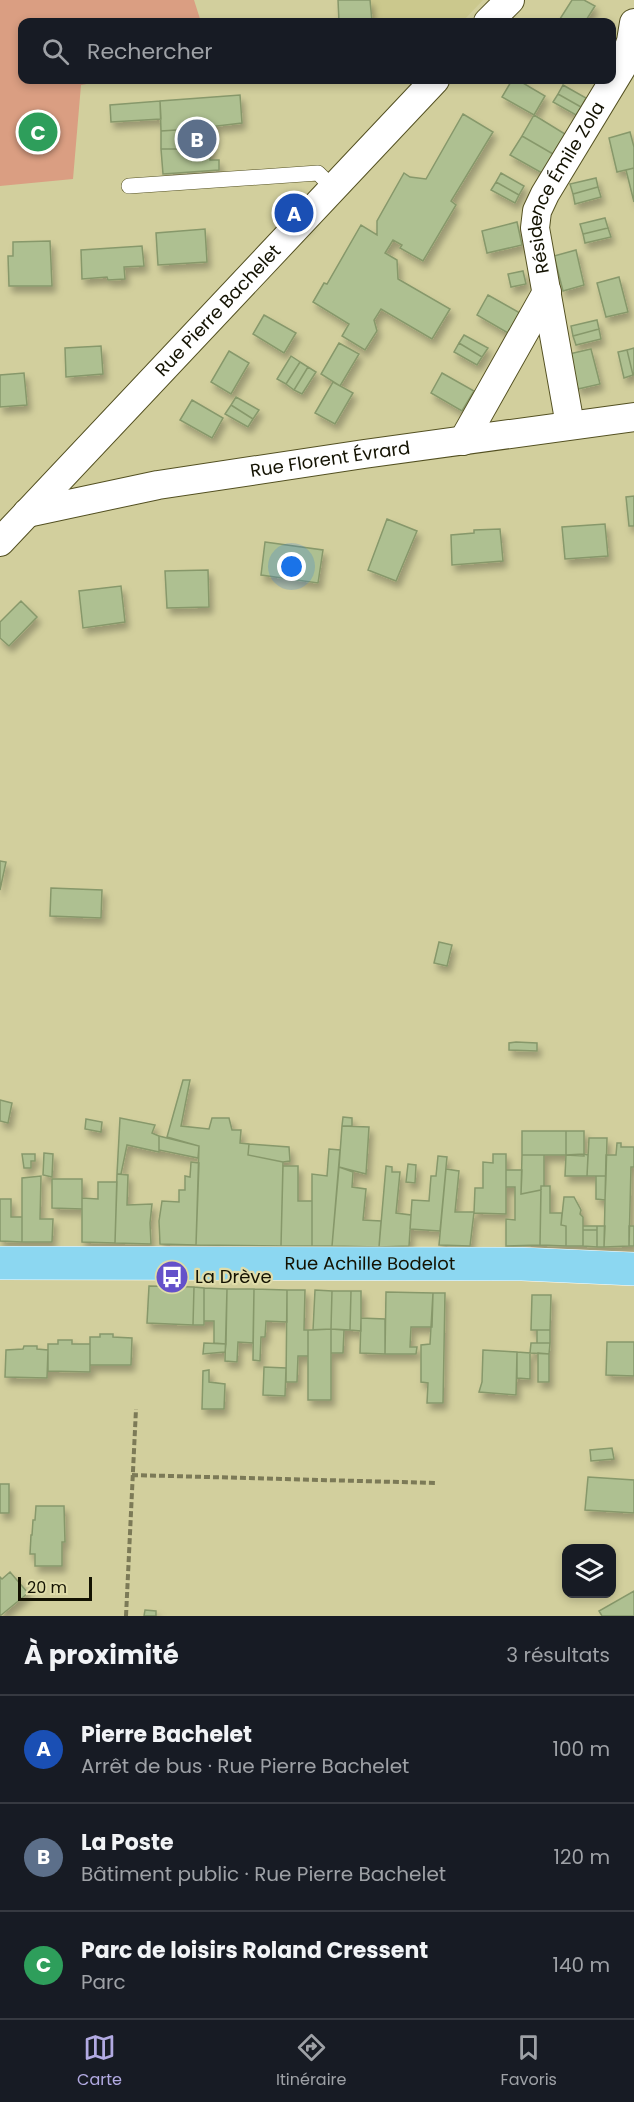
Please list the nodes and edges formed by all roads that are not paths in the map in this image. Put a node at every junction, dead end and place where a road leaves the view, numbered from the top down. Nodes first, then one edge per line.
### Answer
1 (510, 0) edge
2 (633, 0) edge
3 (634, 7) edge
4 (492, 18) edge
5 (634, 22) edge
6 (616, 77) edge
7 (431, 84) edge
8 (612, 84) edge
9 (129, 186) dead end
10 (334, 189) junction
11 (548, 292) junction
12 (634, 417) edge
13 (570, 425) junction
14 (463, 441) junction
15 (27, 513) junction
16 (0, 542) edge
17 (0, 1263) edge
18 (634, 1269) edge

1 - 4 street
2 - 3 street
5 - 6 street, Résidence Émile Zola
7 - 10 street, Rue Pierre Bachelet
8 - 11 street, Résidence Émile Zola
9 - 10 lane
10 - 15 street, Rue Pierre Bachelet
11 - 13 street, Résidence Émile Zola
11 - 14 street, Résidence Émile Zola
12 - 13 street, Rue Florent Évrard
13 - 14 street, Rue Florent Évrard
14 - 15 street, Rue Florent Évrard
15 - 16 street, Rue Pierre Bachelet
17 - 18 main road, Rue Achille Bodelot

